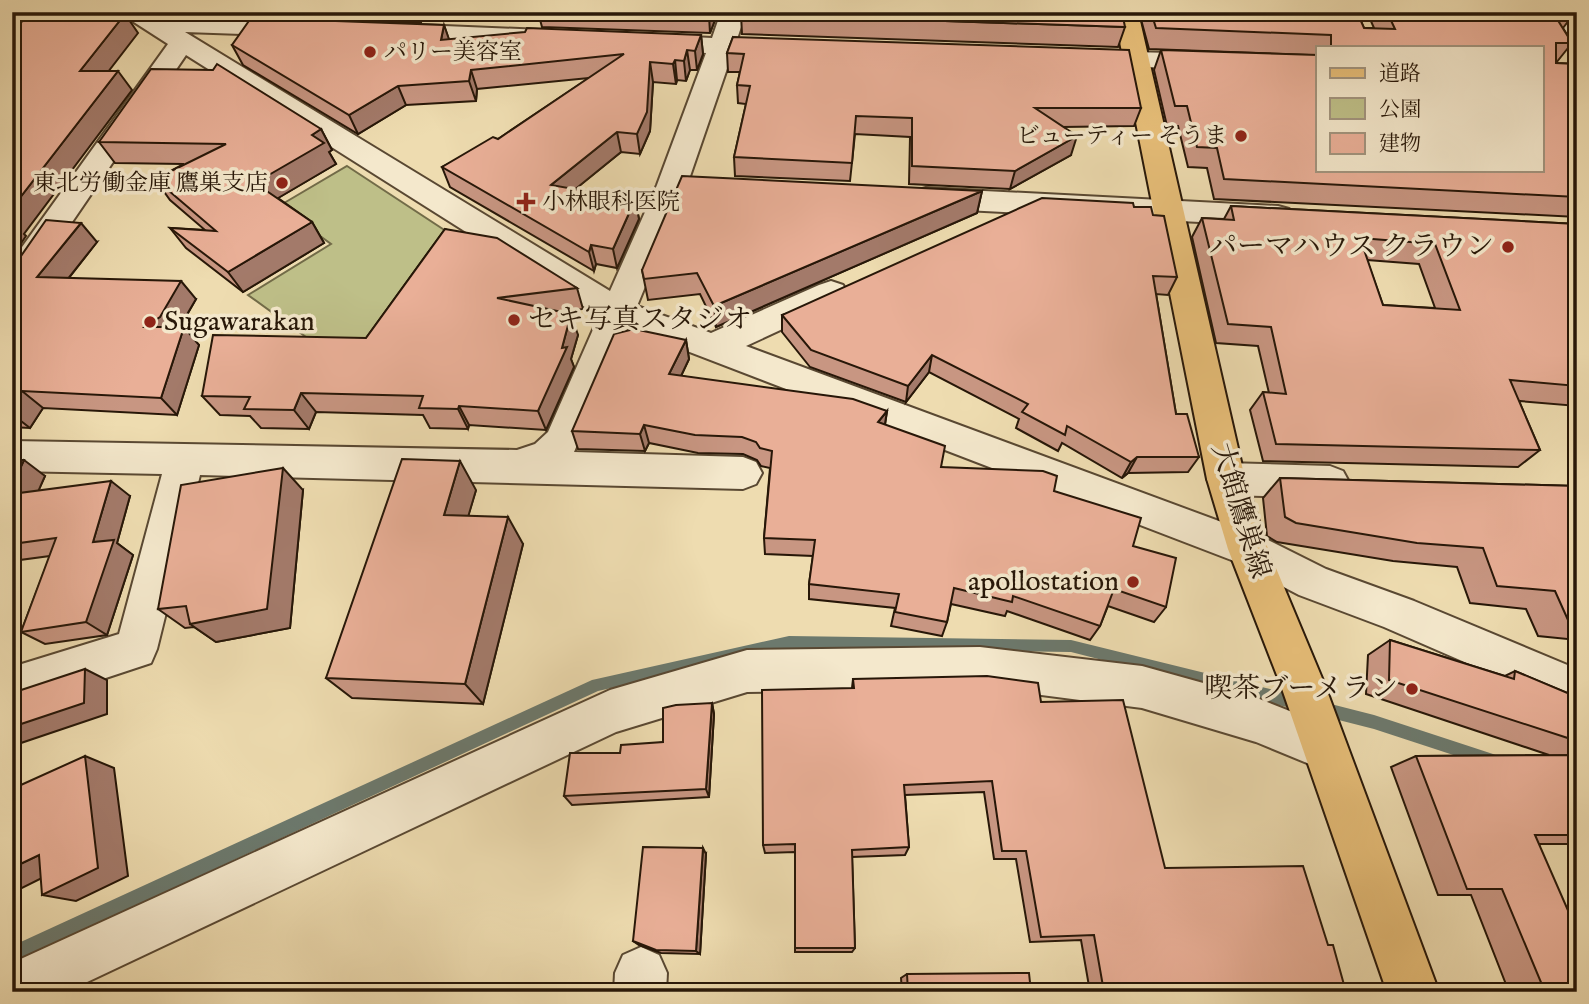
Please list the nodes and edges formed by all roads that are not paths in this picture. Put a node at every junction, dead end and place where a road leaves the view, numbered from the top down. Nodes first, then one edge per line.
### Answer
1 (734, 12) edge
2 (1126, 12) edge
3 (1561, 12) edge
4 (125, 19) edge
5 (23, 26) edge
6 (316, 29) edge
7 (369, 31) edge
8 (1577, 32) edge
9 (572, 40) edge
10 (183, 41) junction
11 (627, 42) edge
12 (723, 47) junction
13 (806, 49) edge
14 (1067, 58) edge
15 (1135, 60) junction
16 (1316, 65) edge
17 (893, 196) edge
18 (1031, 203) junction
19 (1169, 211) junction
20 (1305, 218) edge
21 (969, 231) edge
22 (858, 281) edge
23 (12, 286) edge
24 (619, 312) junction
25 (710, 348) junction
26 (12, 456) edge
27 (185, 460) junction
28 (519, 466) junction
29 (743, 473) dead end
30 (1226, 479) junction
31 (1361, 482) edge
32 (1248, 549) junction
33 (12, 688) edge
34 (1577, 690) edge
35 (1314, 719) junction
36 (18, 989) edge
37 (1413, 992) edge

1 - 12 street
2 - 15 main road, 大館鷹巣線
3 - 8 street
4 - 5 street
4 - 6 street
4 - 10 street
7 - 9 street
10 - 23 street
10 - 24 street
11 - 12 street
12 - 13 street
12 - 24 street
14 - 15 street
15 - 16 street
15 - 19 main road, 大館鷹巣線
17 - 18 street
18 - 19 street
18 - 21 street
19 - 20 street
19 - 30 main road, 大館鷹巣線
22 - 25 street
24 - 25 street
24 - 28 street
25 - 32 street
26 - 27 street
27 - 28 street
27 - 33 street
28 - 29 street
30 - 31 street
30 - 32 main road, 大館鷹巣線
32 - 34 street
32 - 35 main road, 大館鷹巣線
35 - 36 street
35 - 37 main road, 大館鷹巣線

